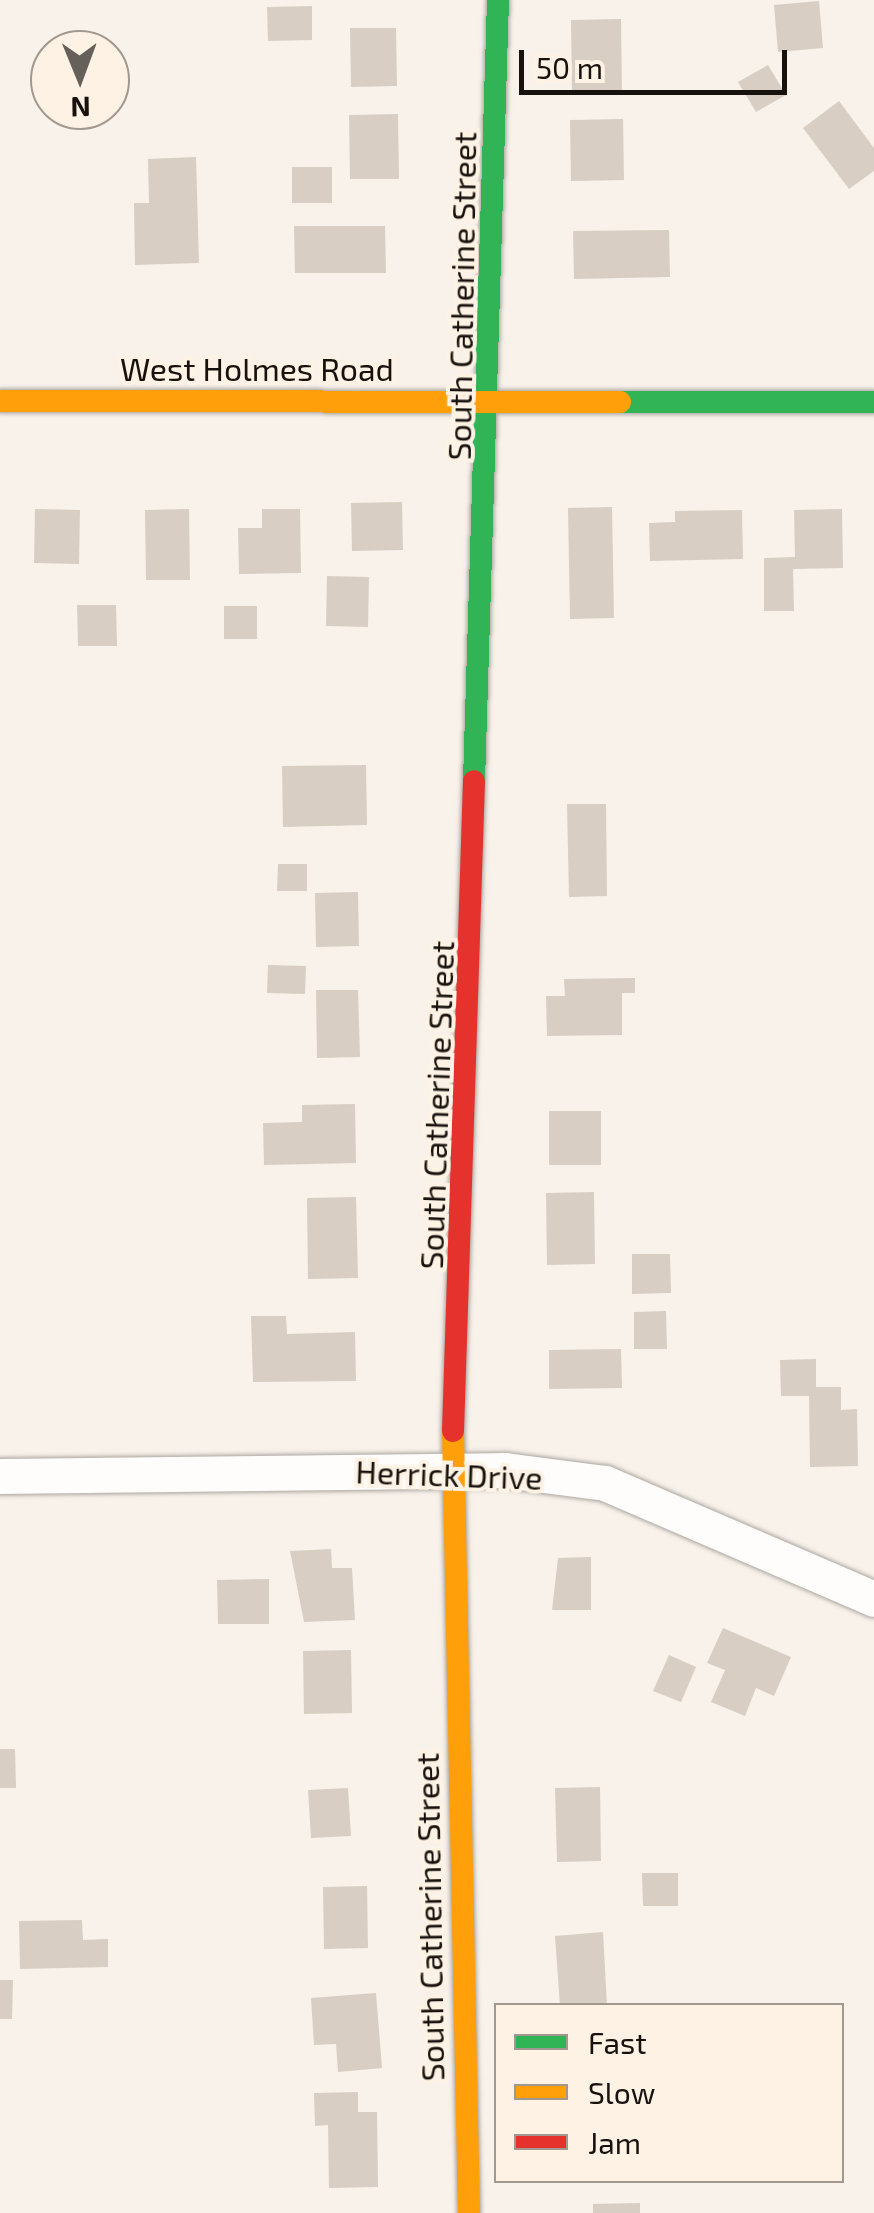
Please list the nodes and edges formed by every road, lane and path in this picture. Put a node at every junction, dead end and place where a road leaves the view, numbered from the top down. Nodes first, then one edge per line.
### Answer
1 (498, 0) edge
2 (492, 399) junction
3 (0, 401) edge
4 (874, 402) edge
5 (0, 1476) edge
6 (452, 1476) junction
7 (874, 1600) edge
8 (469, 2213) edge

1 - 2 street, South Catherine Street
2 - 3 street, West Holmes Road
2 - 4 street, West Holmes Road
2 - 6 street, South Catherine Street
5 - 6 street, Herrick Drive
6 - 7 street, Herrick Drive
6 - 8 street, South Catherine Street

